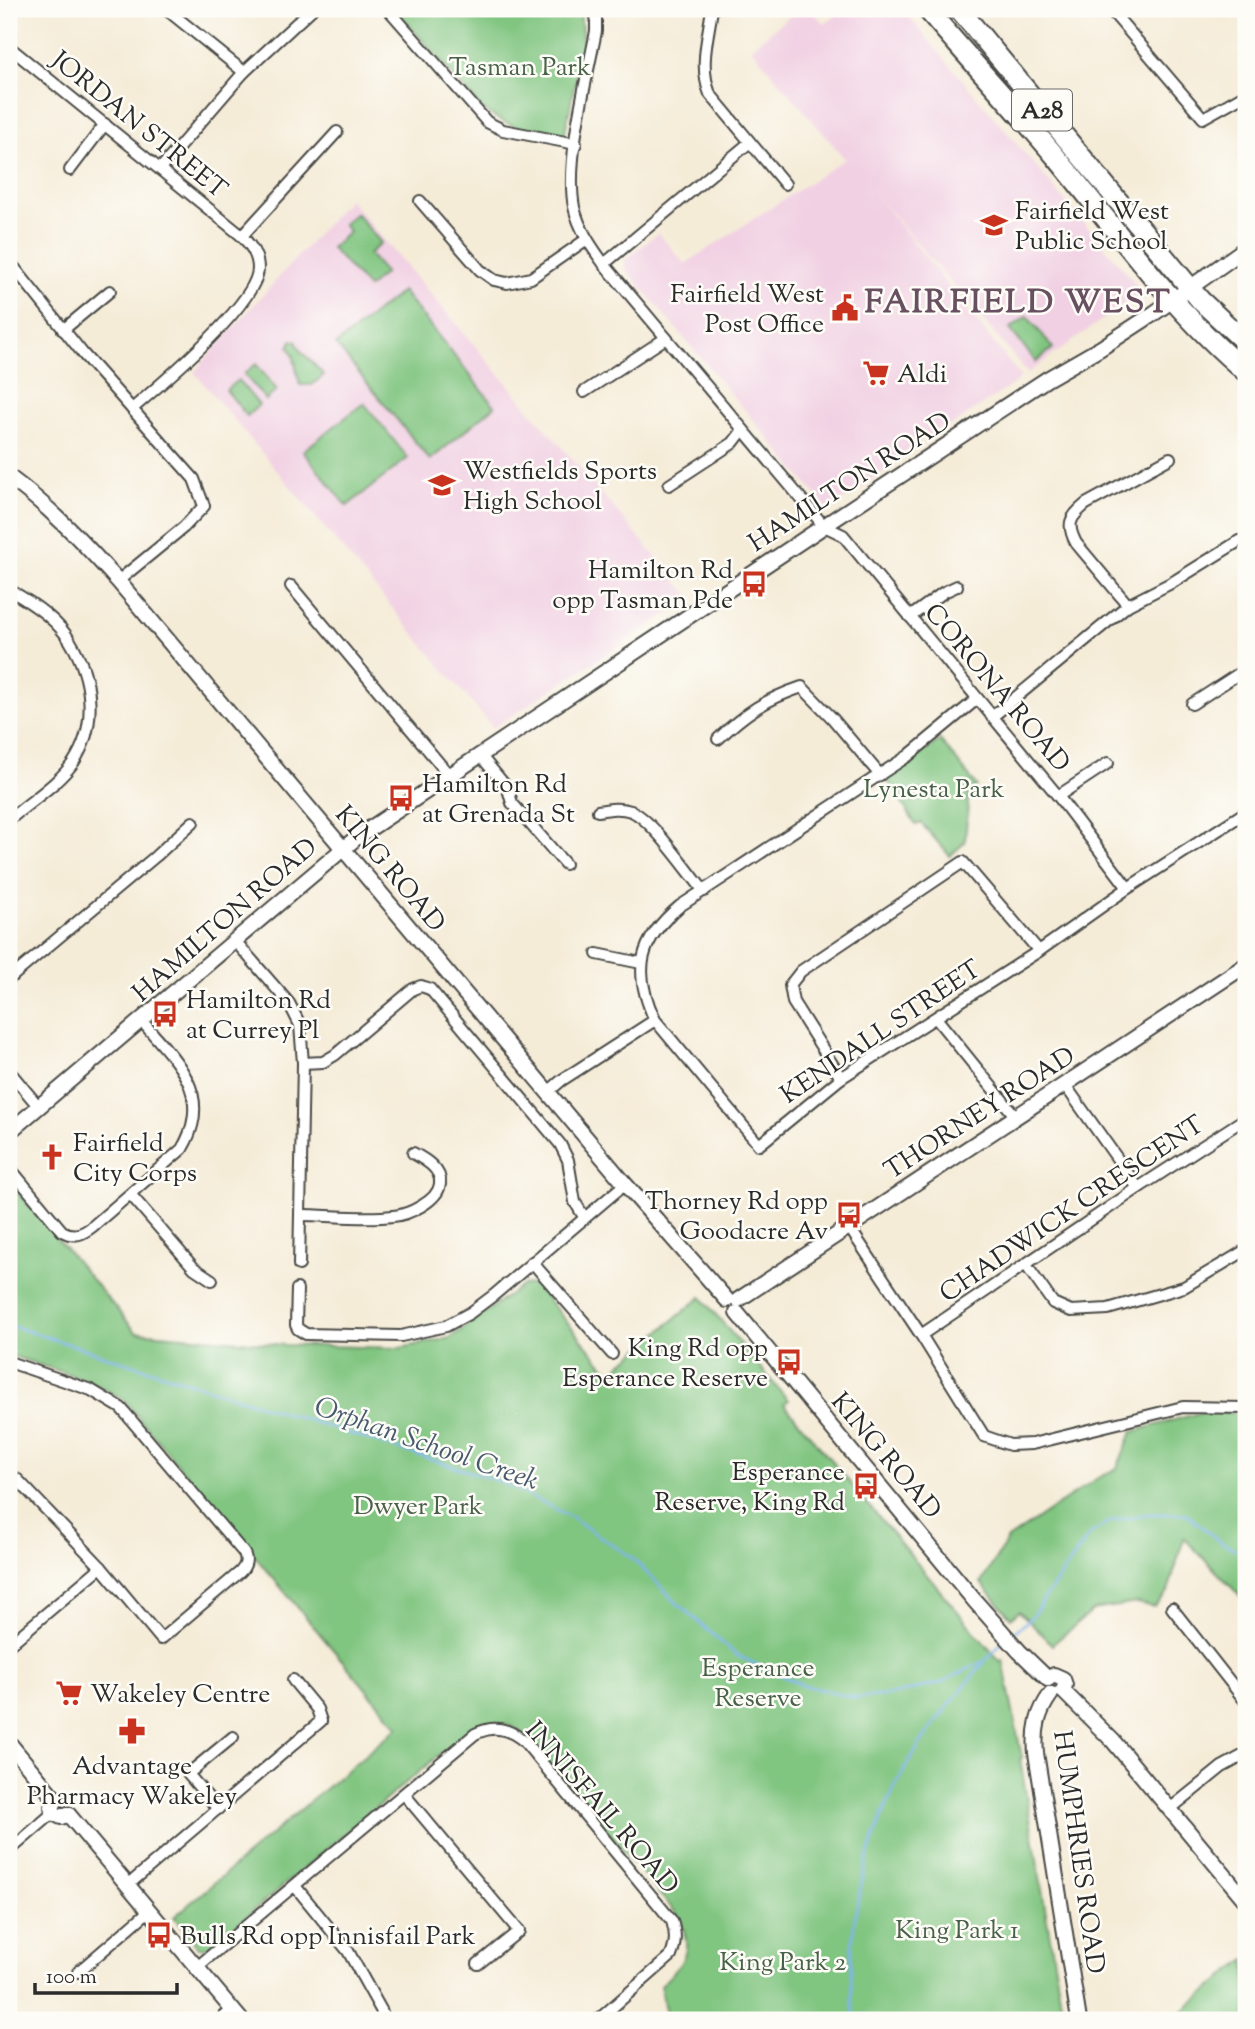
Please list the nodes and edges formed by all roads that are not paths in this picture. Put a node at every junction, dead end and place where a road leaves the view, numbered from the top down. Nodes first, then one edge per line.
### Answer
1 (166, 9) edge
2 (312, 9) edge
3 (388, 9) edge
4 (596, 9) edge
5 (712, 9) edge
6 (927, 9) edge
7 (958, 9) edge
8 (1110, 9) edge
9 (9, 47) edge
10 (244, 72) junction
11 (1246, 94) edge
12 (105, 124) junction
13 (337, 132) dead end
14 (750, 143) junction
15 (576, 144) junction
16 (161, 168) junction
17 (70, 170) dead end
18 (785, 184) dead end
19 (420, 201) dead end
20 (242, 236) junction
21 (587, 239) junction
22 (1246, 248) edge
23 (9, 261) edge
24 (604, 264) junction
25 (1189, 286) junction
26 (110, 291) dead end
27 (1173, 299) junction
28 (63, 330) junction
29 (666, 338) junction
30 (1246, 343) edge
31 (1246, 372) edge
32 (584, 392) dead end
33 (132, 409) junction
34 (743, 430) junction
35 (1170, 457) dead end
36 (9, 477) edge
37 (669, 485) dead end
38 (824, 526) junction
39 (1246, 540) edge
40 (118, 581) junction
41 (291, 586) dead end
42 (957, 586) dead end
43 (9, 590) edge
44 (1128, 605) junction
45 (910, 617) junction
46 (1246, 669) edge
47 (977, 699) junction
48 (1192, 704) dead end
49 (992, 717) junction
50 (718, 739) dead end
51 (480, 755) junction
52 (1108, 763) dead end
53 (449, 775) junction
54 (880, 775) junction
55 (1058, 796) junction
56 (598, 811) dead end
57 (1246, 812) edge
58 (9, 820) edge
59 (193, 822) dead end
60 (343, 849) junction
61 (565, 864) dead end
62 (1128, 888) junction
63 (704, 891) junction
64 (236, 942) junction
65 (1038, 951) junction
66 (597, 954) dead end
67 (641, 963) junction
68 (1246, 965) edge
69 (9, 979) edge
70 (936, 1018) junction
71 (655, 1020) junction
72 (142, 1021) junction
73 (303, 1063) junction
74 (9, 1071) edge
75 (841, 1078) junction
76 (1065, 1085) junction
77 (548, 1092) junction
78 (39, 1107) junction
79 (1016, 1117) junction
80 (1246, 1118) edge
81 (9, 1132) edge
82 (413, 1153) dead end
83 (9, 1167) edge
84 (625, 1184) junction
85 (1138, 1188) junction
86 (131, 1195) junction
87 (300, 1215) junction
88 (584, 1217) junction
89 (849, 1227) junction
90 (1246, 1250) edge
91 (533, 1262) junction
92 (299, 1265) dead end
93 (1026, 1265) junction
94 (212, 1280) dead end
95 (297, 1289) dead end
96 (734, 1304) junction
97 (921, 1335) junction
98 (612, 1354) dead end
99 (9, 1362) edge
100 (1246, 1408) edge
101 (9, 1474) edge
102 (101, 1567) junction
103 (1172, 1608) dead end
104 (9, 1645) edge
105 (293, 1680) dead end
106 (1057, 1693) junction
107 (1246, 1702) edge
108 (233, 1737) dead end
109 (9, 1743) edge
110 (1246, 1754) edge
111 (404, 1794) junction
112 (59, 1809) junction
113 (218, 1809) junction
114 (1170, 1810) junction
115 (9, 1850) edge
116 (128, 1885) junction
117 (295, 1886) junction
118 (1246, 1901) edge
119 (150, 1910) junction
120 (478, 1964) dead end
121 (197, 1967) junction
122 (78, 1972) dead end
123 (237, 2015) edge
124 (220, 2020) edge
125 (384, 2020) edge
126 (598, 2020) edge
127 (1079, 2020) edge

1 - 10 street
2 - 10 street
3 - 15 street
4 - 15 street, CORONA ROAD
5 - 14 street
6 - 27 highway, A28
7 - 25 highway, A28
8 - 11 street
9 - 12 street, JORDAN STREET
10 - 16 street
12 - 16 street, JORDAN STREET
12 - 17 street
13 - 20 street
14 - 18 street
14 - 24 street
15 - 21 street, CORONA ROAD
16 - 20 street, JORDAN STREET
19 - 21 street
20 - 33 street
21 - 24 street, CORONA ROAD
22 - 25 main road, HAMILTON ROAD
23 - 28 street
24 - 29 street, CORONA ROAD
25 - 27 main road, HAMILTON ROAD
25 - 30 highway, A28
26 - 28 street
27 - 31 highway, A28
27 - 38 main road, HAMILTON ROAD
28 - 33 street
29 - 32 street
29 - 34 street, CORONA ROAD
33 - 40 street
34 - 37 street
34 - 38 street, CORONA ROAD
35 - 44 street
36 - 40 main road, KING ROAD
38 - 45 street, CORONA ROAD
38 - 51 main road, HAMILTON ROAD
39 - 44 street
40 - 60 main road, KING ROAD
41 - 53 street
42 - 45 street
43 - 58 street
44 - 49 street
45 - 47 street, CORONA ROAD
46 - 48 street
47 - 49 street, CORONA ROAD
47 - 54 street
49 - 55 street, CORONA ROAD
50 - 54 street
51 - 53 main road, HAMILTON ROAD
51 - 61 street
52 - 55 street
53 - 60 main road, HAMILTON ROAD
54 - 63 street
55 - 62 street, CORONA ROAD
56 - 63 street
57 - 62 street, KENDALL STREET
59 - 69 street
60 - 64 main road, HAMILTON ROAD
60 - 77 main road, KING ROAD
62 - 65 street, KENDALL STREET
63 - 67 street
64 - 72 main road, HAMILTON ROAD
64 - 73 street
65 - 70 street, KENDALL STREET
65 - 75 street
66 - 67 street
67 - 71 street
68 - 76 main road, THORNEY ROAD
70 - 75 street, KENDALL STREET
70 - 79 street
71 - 75 street, KENDALL STREET
71 - 77 street
72 - 78 main road, HAMILTON ROAD
72 - 86 street
73 - 87 street
73 - 88 street
74 - 78 street
76 - 79 main road, THORNEY ROAD
76 - 85 street
77 - 84 main road, KING ROAD
78 - 81 main road, HAMILTON ROAD
79 - 89 main road, THORNEY ROAD
80 - 85 street, CHADWICK CRESCENT
82 - 87 street
83 - 86 street
84 - 88 street
84 - 96 main road, KING ROAD
85 - 93 street, CHADWICK CRESCENT
86 - 94 street
87 - 92 street
88 - 91 street
89 - 96 main road, THORNEY ROAD
89 - 97 street
90 - 93 street
91 - 95 street
91 - 98 street
93 - 97 street, CHADWICK CRESCENT
96 - 106 main road, KING ROAD
97 - 100 street
99 - 102 street
101 - 102 street
102 - 104 street
103 - 107 street
105 - 113 street
106 - 114 main road
106 - 127 main road, HUMPHRIES ROAD
108 - 113 street
109 - 112 main road
110 - 114 street
111 - 117 street, INNISFAIL ROAD
111 - 120 street
111 - 126 street, INNISFAIL ROAD
112 - 115 street
112 - 116 main road
113 - 116 street
114 - 118 main road
116 - 119 main road
117 - 121 street, INNISFAIL ROAD
117 - 125 street
119 - 121 main road
119 - 122 street
121 - 123 main road
123 - 124 street

